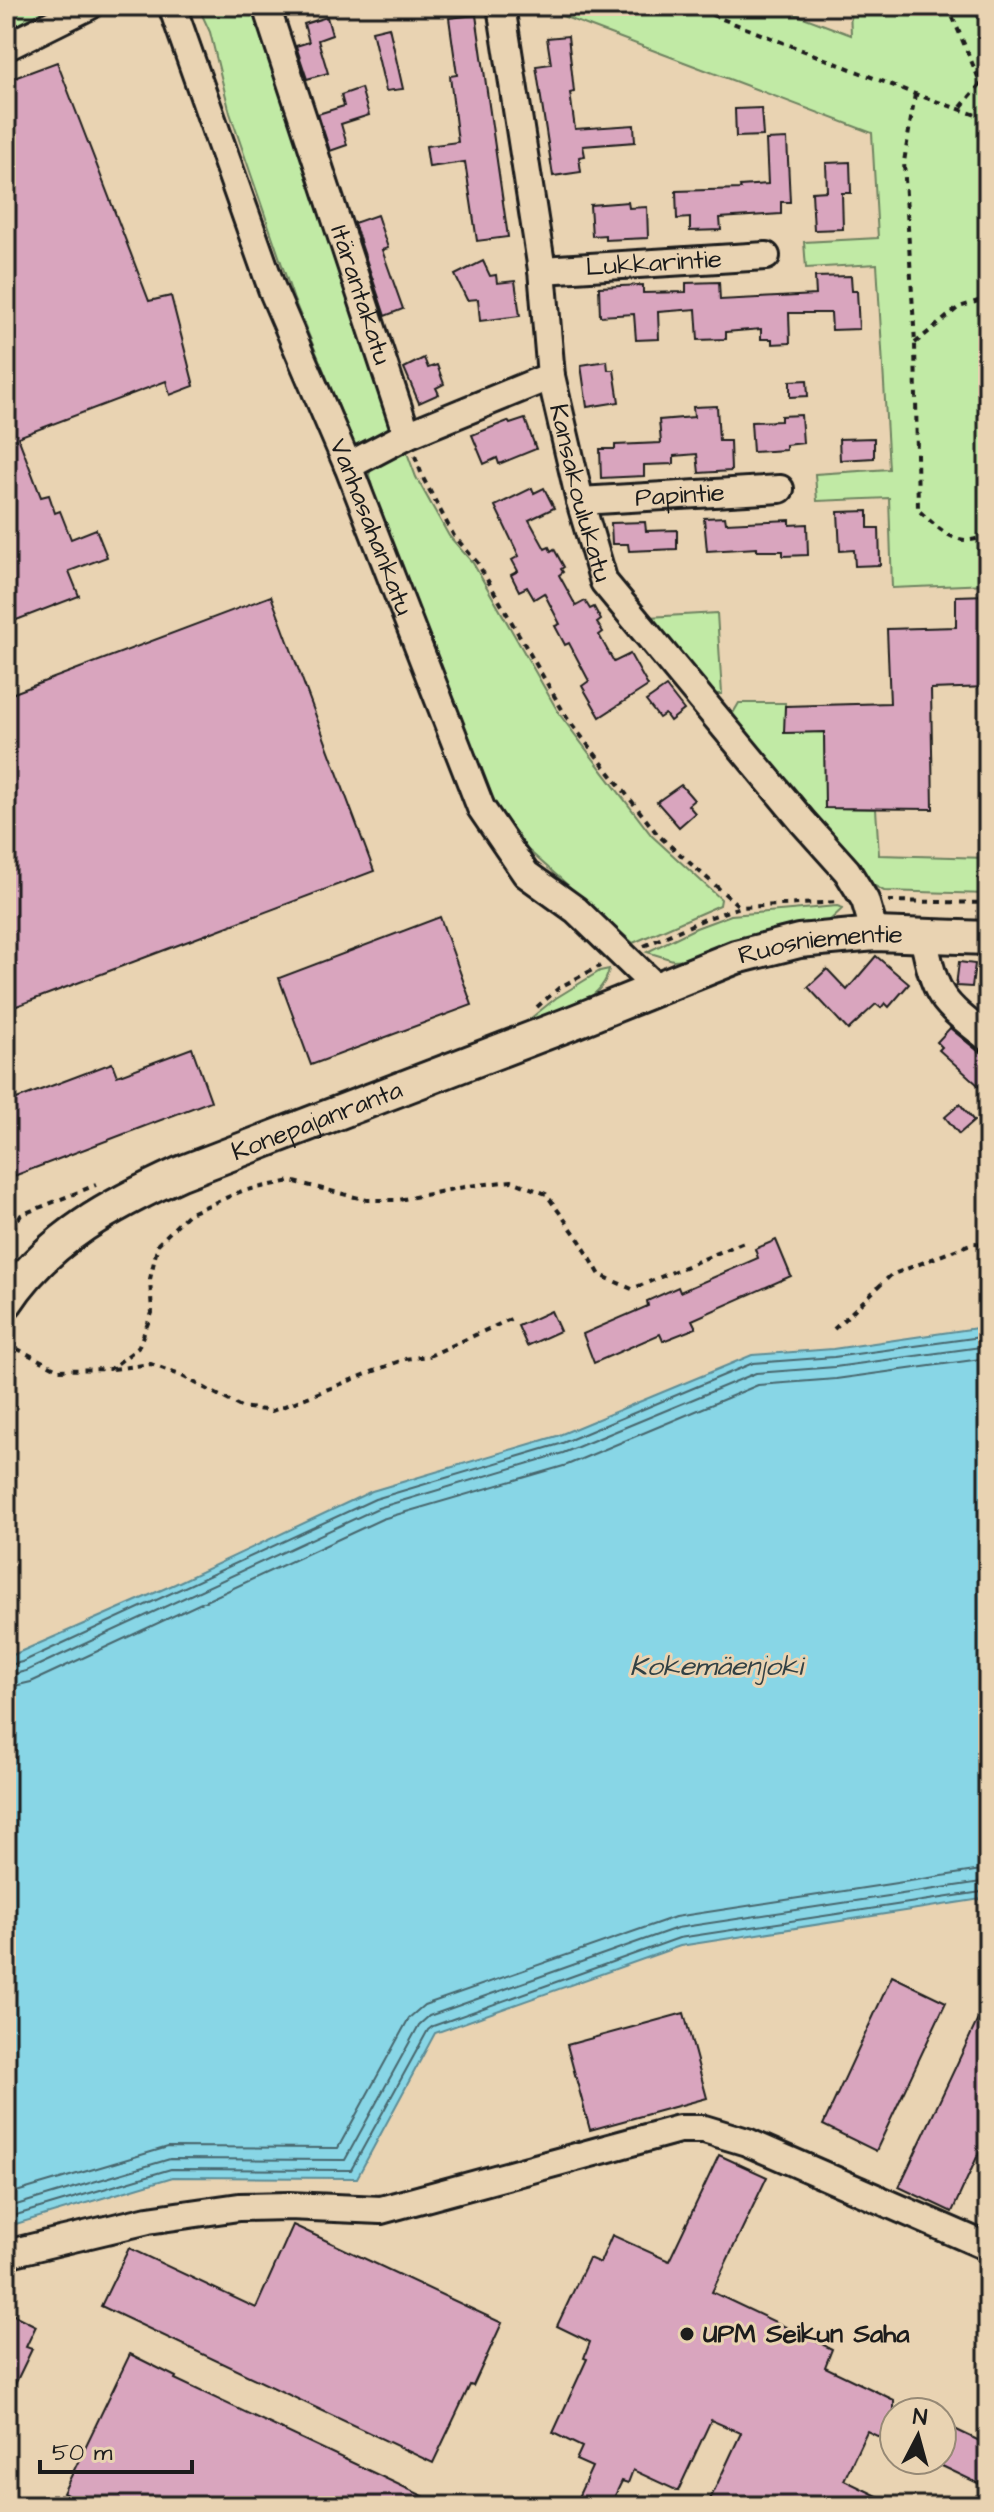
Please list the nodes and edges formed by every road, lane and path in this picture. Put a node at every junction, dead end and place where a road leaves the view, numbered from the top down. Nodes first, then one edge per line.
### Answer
1 (89, 6) edge
2 (172, 6) edge
3 (266, 6) edge
4 (501, 6) edge
5 (689, 6) edge
6 (948, 6) edge
7 (6, 47) edge
8 (988, 75) edge
9 (981, 84) junction
10 (915, 94) junction
11 (961, 108) junction
12 (988, 119) edge
13 (766, 256) dead end
14 (542, 270) junction
15 (988, 298) edge
16 (915, 343) junction
17 (551, 376) junction
18 (407, 435) junction
19 (348, 466) junction
20 (780, 489) dead end
21 (580, 501) junction
22 (988, 534) edge
23 (740, 907) dead end
24 (875, 934) junction
25 (923, 936) junction
26 (988, 938) edge
27 (658, 989) junction
28 (988, 1038) edge
29 (744, 1242) dead end
30 (988, 1244) edge
31 (6, 1302) edge
32 (515, 1317) dead end
33 (834, 1329) dead end
34 (6, 1343) edge
35 (110, 1369) junction
36 (988, 2247) edge
37 (6, 2254) edge

1 - 7 street
2 - 19 street, Vanhasahankatu
3 - 18 street, Itärantakatu
4 - 14 street, Kansakoulukatu
5 - 10 path
6 - 9 path
8 - 9 path
9 - 11 path
10 - 11 path
10 - 16 path
11 - 12 path
13 - 14 street, Lukkarintie
14 - 17 street, Kansakoulukatu
15 - 16 path
16 - 22 path
17 - 18 street
17 - 21 street, Kansakoulukatu
18 - 19 street
18 - 23 path
19 - 27 street, Vanhasahankatu
20 - 21 street, Papintie
21 - 24 street, Kansakoulukatu
24 - 25 main road, Ruosniementie
24 - 27 main road, Ruosniementie
25 - 26 main road, Ruosniementie
25 - 28 street
27 - 31 main road, Konepajanranta
29 - 35 path
30 - 33 path
32 - 35 path
34 - 35 path
36 - 37 street

